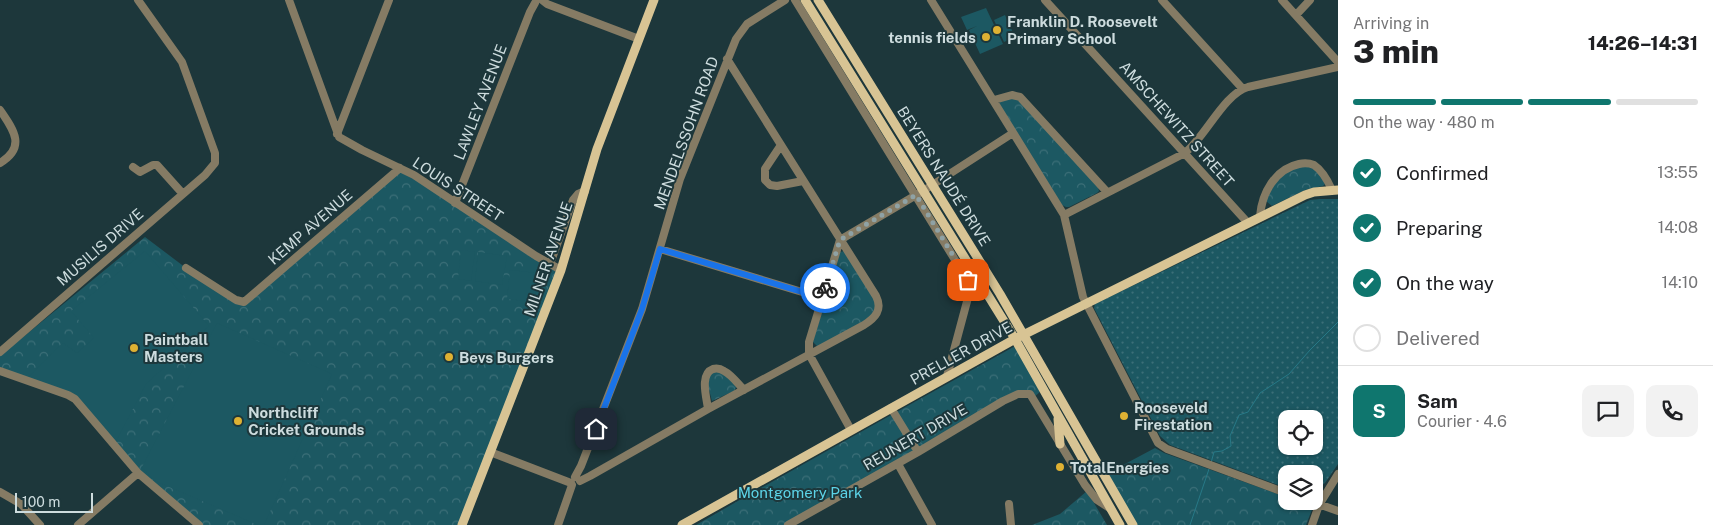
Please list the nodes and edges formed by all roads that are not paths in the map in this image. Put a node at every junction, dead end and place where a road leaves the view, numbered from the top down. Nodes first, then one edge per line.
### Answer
1 (138, 0) edge
2 (289, 0) edge
3 (389, 0) edge
4 (654, 0) edge
5 (785, 0) edge
6 (795, 0) edge
7 (805, 0) edge
8 (818, 0) edge
9 (931, 0) edge
10 (1045, 0) edge
11 (1162, 0) edge
12 (1282, 0) edge
13 (1310, 0) edge
14 (536, 1) edge
15 (1296, 15) junction
16 (639, 39) junction
17 (727, 59) junction
18 (1338, 62) edge
19 (1338, 67) edge
20 (1242, 88) junction
21 (994, 100) junction
22 (0, 110) edge
23 (1013, 133) junction
24 (338, 134) junction
25 (781, 145) junction
26 (1185, 153) junction
27 (0, 163) edge
28 (133, 167) dead end
29 (400, 168) junction
30 (803, 181) junction
31 (933, 184) junction
32 (585, 190) junction
33 (1335, 190) edge
34 (1107, 192) junction
35 (920, 193) junction
36 (183, 194) junction
37 (455, 203) junction
38 (1064, 215) junction
39 (1260, 216) junction
40 (1248, 222) junction
41 (840, 240) junction
42 (660, 249) junction
43 (550, 264) junction
44 (186, 268) dead end
45 (561, 270) junction
46 (822, 298) junction
47 (1086, 304) junction
48 (1024, 334) junction
49 (1015, 339) junction
50 (0, 352) edge
51 (809, 354) junction
52 (0, 371) edge
53 (947, 376) junction
54 (744, 390) junction
55 (1030, 394) joint
56 (891, 408) junction
57 (708, 409) junction
58 (1058, 416) junction
59 (851, 430) junction
60 (1084, 439) junction
61 (1060, 444) junction
62 (1074, 444) junction
63 (490, 452) junction
64 (918, 452) junction
65 (898, 464) junction
66 (138, 473) junction
67 (1103, 473) junction
68 (1338, 474) edge
69 (1094, 479) junction
70 (575, 482) junction
71 (1278, 490) edge
72 (0, 492) edge
73 (1323, 498) edge
74 (1009, 504) dead end
75 (1323, 505) edge
76 (1110, 509) junction
77 (1317, 510) edge
78 (1338, 511) edge
79 (40, 525) edge
80 (78, 525) edge
81 (199, 525) edge
82 (462, 525) edge
83 (558, 525) edge
84 (682, 525) edge
85 (788, 525) edge
86 (932, 525) edge
87 (1011, 525) edge
88 (1120, 525) edge
89 (1132, 525) edge
90 (1312, 525) edge

1 - 36 street, MUSILIS DRIVE
2 - 24 street
3 - 24 street
4 - 16 main road, MILNER AVENUE
5 - 17 street, MENDELSSOHN ROAD
6 - 35 street, BEYERS NAUDÉ DRIVE
7 - 35 main road, BEYERS NAUDÉ DRIVE
8 - 31 main road, BEYERS NAUDÉ DRIVE
9 - 21 street
10 - 26 street, AMSCHEWITZ STREET
11 - 20 street
12 - 15 street
13 - 15 street
14 - 16 street
14 - 37 street, LAWLEY AVENUE
15 - 18 street
16 - 32 main road, MILNER AVENUE
17 - 25 street
17 - 42 street, MENDELSSOHN ROAD
19 - 20 street
20 - 26 street
21 - 23 street
21 - 34 street
22 - 27 street
23 - 31 street
23 - 38 street
24 - 29 street, LOUIS STREET
25 - 30 street
25 - 30 street
26 - 34 street
26 - 40 street, AMSCHEWITZ STREET
28 - 36 street
29 - 37 street, LOUIS STREET
29 - 44 street, KEMP AVENUE
30 - 41 street
31 - 35 street
31 - 48 main road, BEYERS NAUDÉ DRIVE
32 - 43 street
32 - 45 main road, MILNER AVENUE
33 - 39 main road, PRELLER DRIVE
33 - 39 street, PRELLER DRIVE
34 - 38 street
35 - 41 street
35 - 49 main road, BEYERS NAUDÉ DRIVE
35 - 53 street, BEYERS NAUDÉ DRIVE
36 - 50 street, MUSILIS DRIVE
37 - 43 street, LOUIS STREET
38 - 47 street
39 - 40 main road, PRELLER DRIVE
40 - 47 main road, PRELLER DRIVE
41 - 46 street
41 - 51 street
42 - 46 street
42 - 70 street, MENDELSSOHN ROAD
43 - 45 street, LOUIS STREET
45 - 63 main road, MILNER AVENUE
46 - 51 street
47 - 48 main road, PRELLER DRIVE
47 - 71 street
48 - 49 main road, PRELLER DRIVE
48 - 60 main road, BEYERS NAUDÉ DRIVE
49 - 53 main road, PRELLER DRIVE
49 - 58 main road, BEYERS NAUDÉ DRIVE
51 - 54 street
51 - 59 street
52 - 66 street
53 - 56 main road, PRELLER DRIVE
54 - 57 street
54 - 57 street
55 - 61 street, BEYERS NAUDÉ DRIVE
55 - 64 street, REUNERT DRIVE
56 - 59 main road, PRELLER DRIVE
56 - 64 street
57 - 70 street
58 - 61 main road
58 - 62 main road, BEYERS NAUDÉ DRIVE
59 - 84 main road, PRELLER DRIVE
60 - 62 main road
60 - 67 main road, BEYERS NAUDÉ DRIVE
61 - 76 street, BEYERS NAUDÉ DRIVE
62 - 69 main road, BEYERS NAUDÉ DRIVE
63 - 70 street
63 - 82 main road, MILNER AVENUE
64 - 65 street, REUNERT DRIVE
65 - 85 street, REUNERT DRIVE
65 - 86 street
66 - 80 street
66 - 81 street
67 - 69 main road
67 - 89 main road, BEYERS NAUDÉ DRIVE
68 - 73 street
69 - 76 main road, BEYERS NAUDÉ DRIVE
70 - 83 street, MENDELSSOHN ROAD
72 - 79 street
74 - 87 street
75 - 78 street
76 - 88 main road, BEYERS NAUDÉ DRIVE
77 - 90 street

